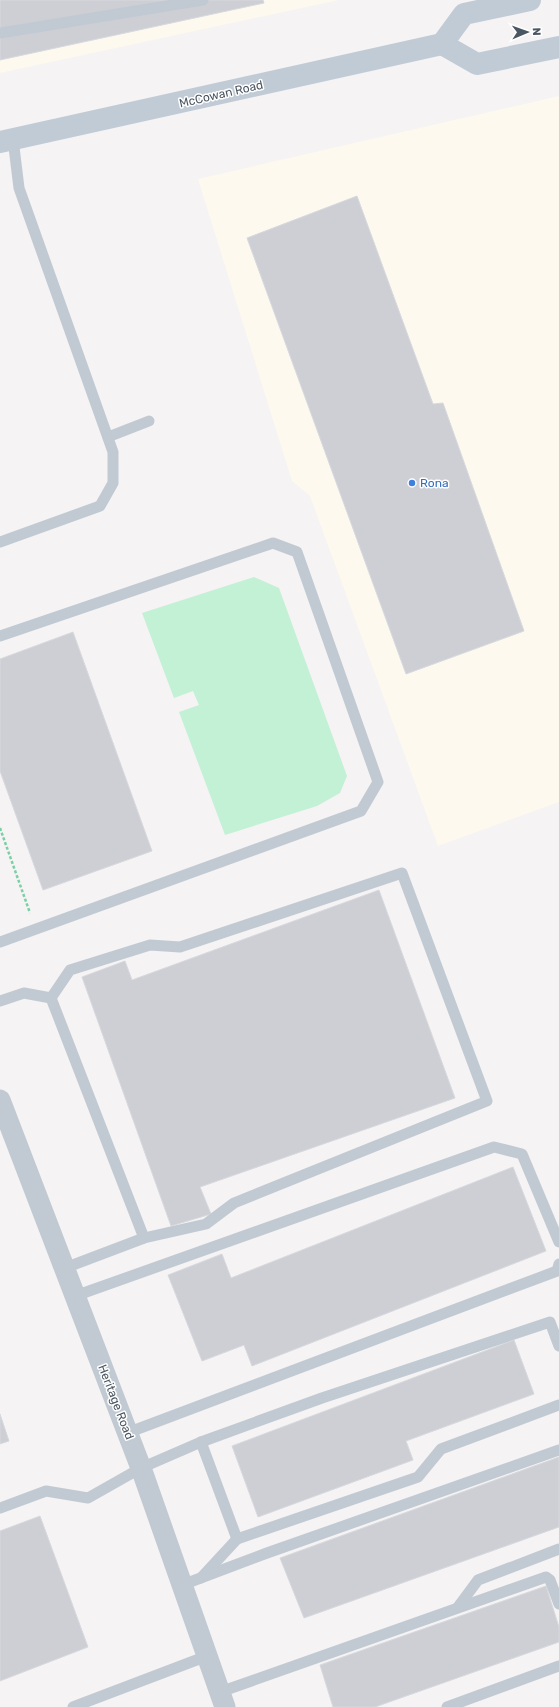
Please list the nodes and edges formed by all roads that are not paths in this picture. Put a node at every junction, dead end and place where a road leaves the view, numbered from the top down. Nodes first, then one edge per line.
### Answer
1 (203, 0) edge
2 (530, 0) edge
3 (0, 33) edge
4 (442, 44) junction
5 (559, 46) edge
6 (7, 140) edge
7 (149, 421) dead end
8 (108, 437) junction
9 (0, 542) edge
10 (0, 636) edge
11 (0, 942) edge
12 (51, 998) junction
13 (0, 1001) edge
14 (0, 1100) edge
15 (144, 1238) junction
16 (559, 1242) edge
17 (559, 1264) edge
18 (65, 1268) junction
19 (75, 1296) junction
20 (559, 1346) edge
21 (559, 1405) edge
22 (127, 1433) junction
23 (201, 1442) junction
24 (559, 1450) edge
25 (141, 1468) junction
26 (0, 1508) edge
27 (237, 1539) junction
28 (559, 1549) edge
29 (192, 1581) junction
30 (559, 1604) edge
31 (458, 1607) junction
32 (207, 1656) junction
33 (559, 1666) edge
34 (222, 1699) edge
35 (73, 1707) edge
36 (447, 1707) edge

1 - 3 lane
2 - 4 main road
4 - 5 main road
4 - 6 main road, McCowan Road
6 - 8 lane
7 - 8 lane
8 - 9 lane
10 - 11 lane
12 - 13 lane
12 - 15 lane
12 - 15 lane
14 - 18 street, Heritage Road
15 - 18 lane
16 - 19 lane
17 - 22 lane
18 - 19 street, Heritage Road
19 - 22 street, Heritage Road
20 - 23 lane
21 - 27 lane
22 - 25 street, Heritage Road
23 - 25 lane
23 - 27 lane
24 - 29 lane
25 - 26 lane
25 - 29 street, Heritage Road
27 - 29 lane
28 - 31 lane
29 - 32 street, Heritage Road
30 - 31 lane
31 - 34 lane
32 - 34 street, Heritage Road
32 - 35 lane
33 - 36 lane

